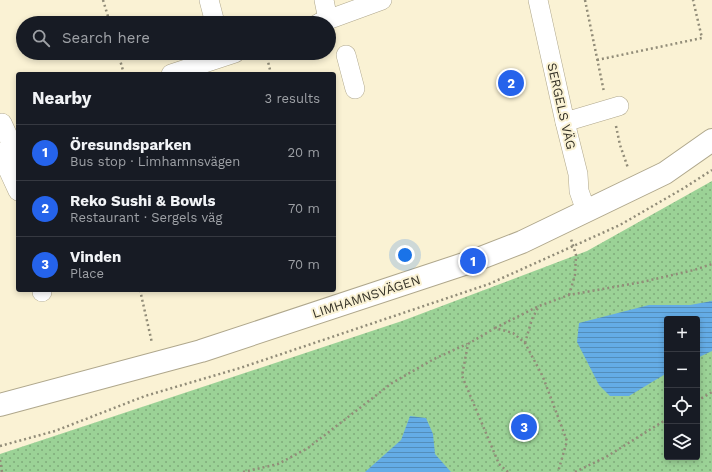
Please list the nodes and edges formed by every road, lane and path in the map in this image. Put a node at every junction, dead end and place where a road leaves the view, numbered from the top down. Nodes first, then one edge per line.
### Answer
1 (104, 0) edge
2 (209, 0) edge
3 (324, 0) edge
4 (382, 0) edge
5 (538, 0) edge
6 (584, 0) edge
7 (693, 0) edge
8 (333, 14) edge
9 (108, 16) edge
10 (213, 16) edge
11 (346, 55) dead end
12 (120, 60) edge
13 (222, 60) edge
14 (268, 60) edge
15 (597, 60) junction
16 (123, 72) edge
17 (181, 72) edge
18 (271, 72) edge
19 (355, 89) dead end
20 (615, 107) junction
21 (7, 122) edge
22 (565, 122) junction
23 (712, 140) edge
24 (16, 151) edge
25 (0, 152) edge
26 (634, 165) dead end
27 (628, 168) junction
28 (712, 170) edge
29 (622, 172) dead end
30 (16, 187) edge
31 (586, 211) junction
32 (564, 222) junction
33 (574, 247) junction
34 (712, 264) edge
35 (140, 292) edge
36 (569, 295) junction
37 (539, 306) junction
38 (495, 328) junction
39 (525, 343) junction
40 (148, 344) dead end
41 (468, 344) junction
42 (712, 392) edge
43 (700, 399) edge
44 (0, 405) edge
45 (664, 421) edge
46 (0, 446) edge
47 (0, 460) edge
48 (2, 472) edge
49 (243, 472) edge
50 (508, 472) edge
51 (558, 472) edge
52 (575, 472) edge

1 - 9 path
2 - 10 street
3 - 8 street
4 - 8 street
5 - 22 street, SERGELS VÄG
6 - 15 path
7 - 15 path
11 - 19 street
12 - 16 path
13 - 17 street
14 - 18 path
15 - 20 path
20 - 22 street
20 - 27 path
21 - 24 street
22 - 31 street, SERGELS VÄG
23 - 31 main road, LIMHAMNSVÄGEN
25 - 30 street
26 - 27 path
27 - 29 path
28 - 33 path
31 - 32 main road, LIMHAMNSVÄGEN
32 - 33 path
32 - 44 main road, LIMHAMNSVÄGEN
33 - 36 path
33 - 46 path
34 - 36 path
35 - 40 path
36 - 37 path
37 - 38 path
37 - 39 path
38 - 39 path
38 - 41 path
39 - 51 path
41 - 49 path
41 - 50 path
42 - 43 path
45 - 52 path
47 - 48 path

